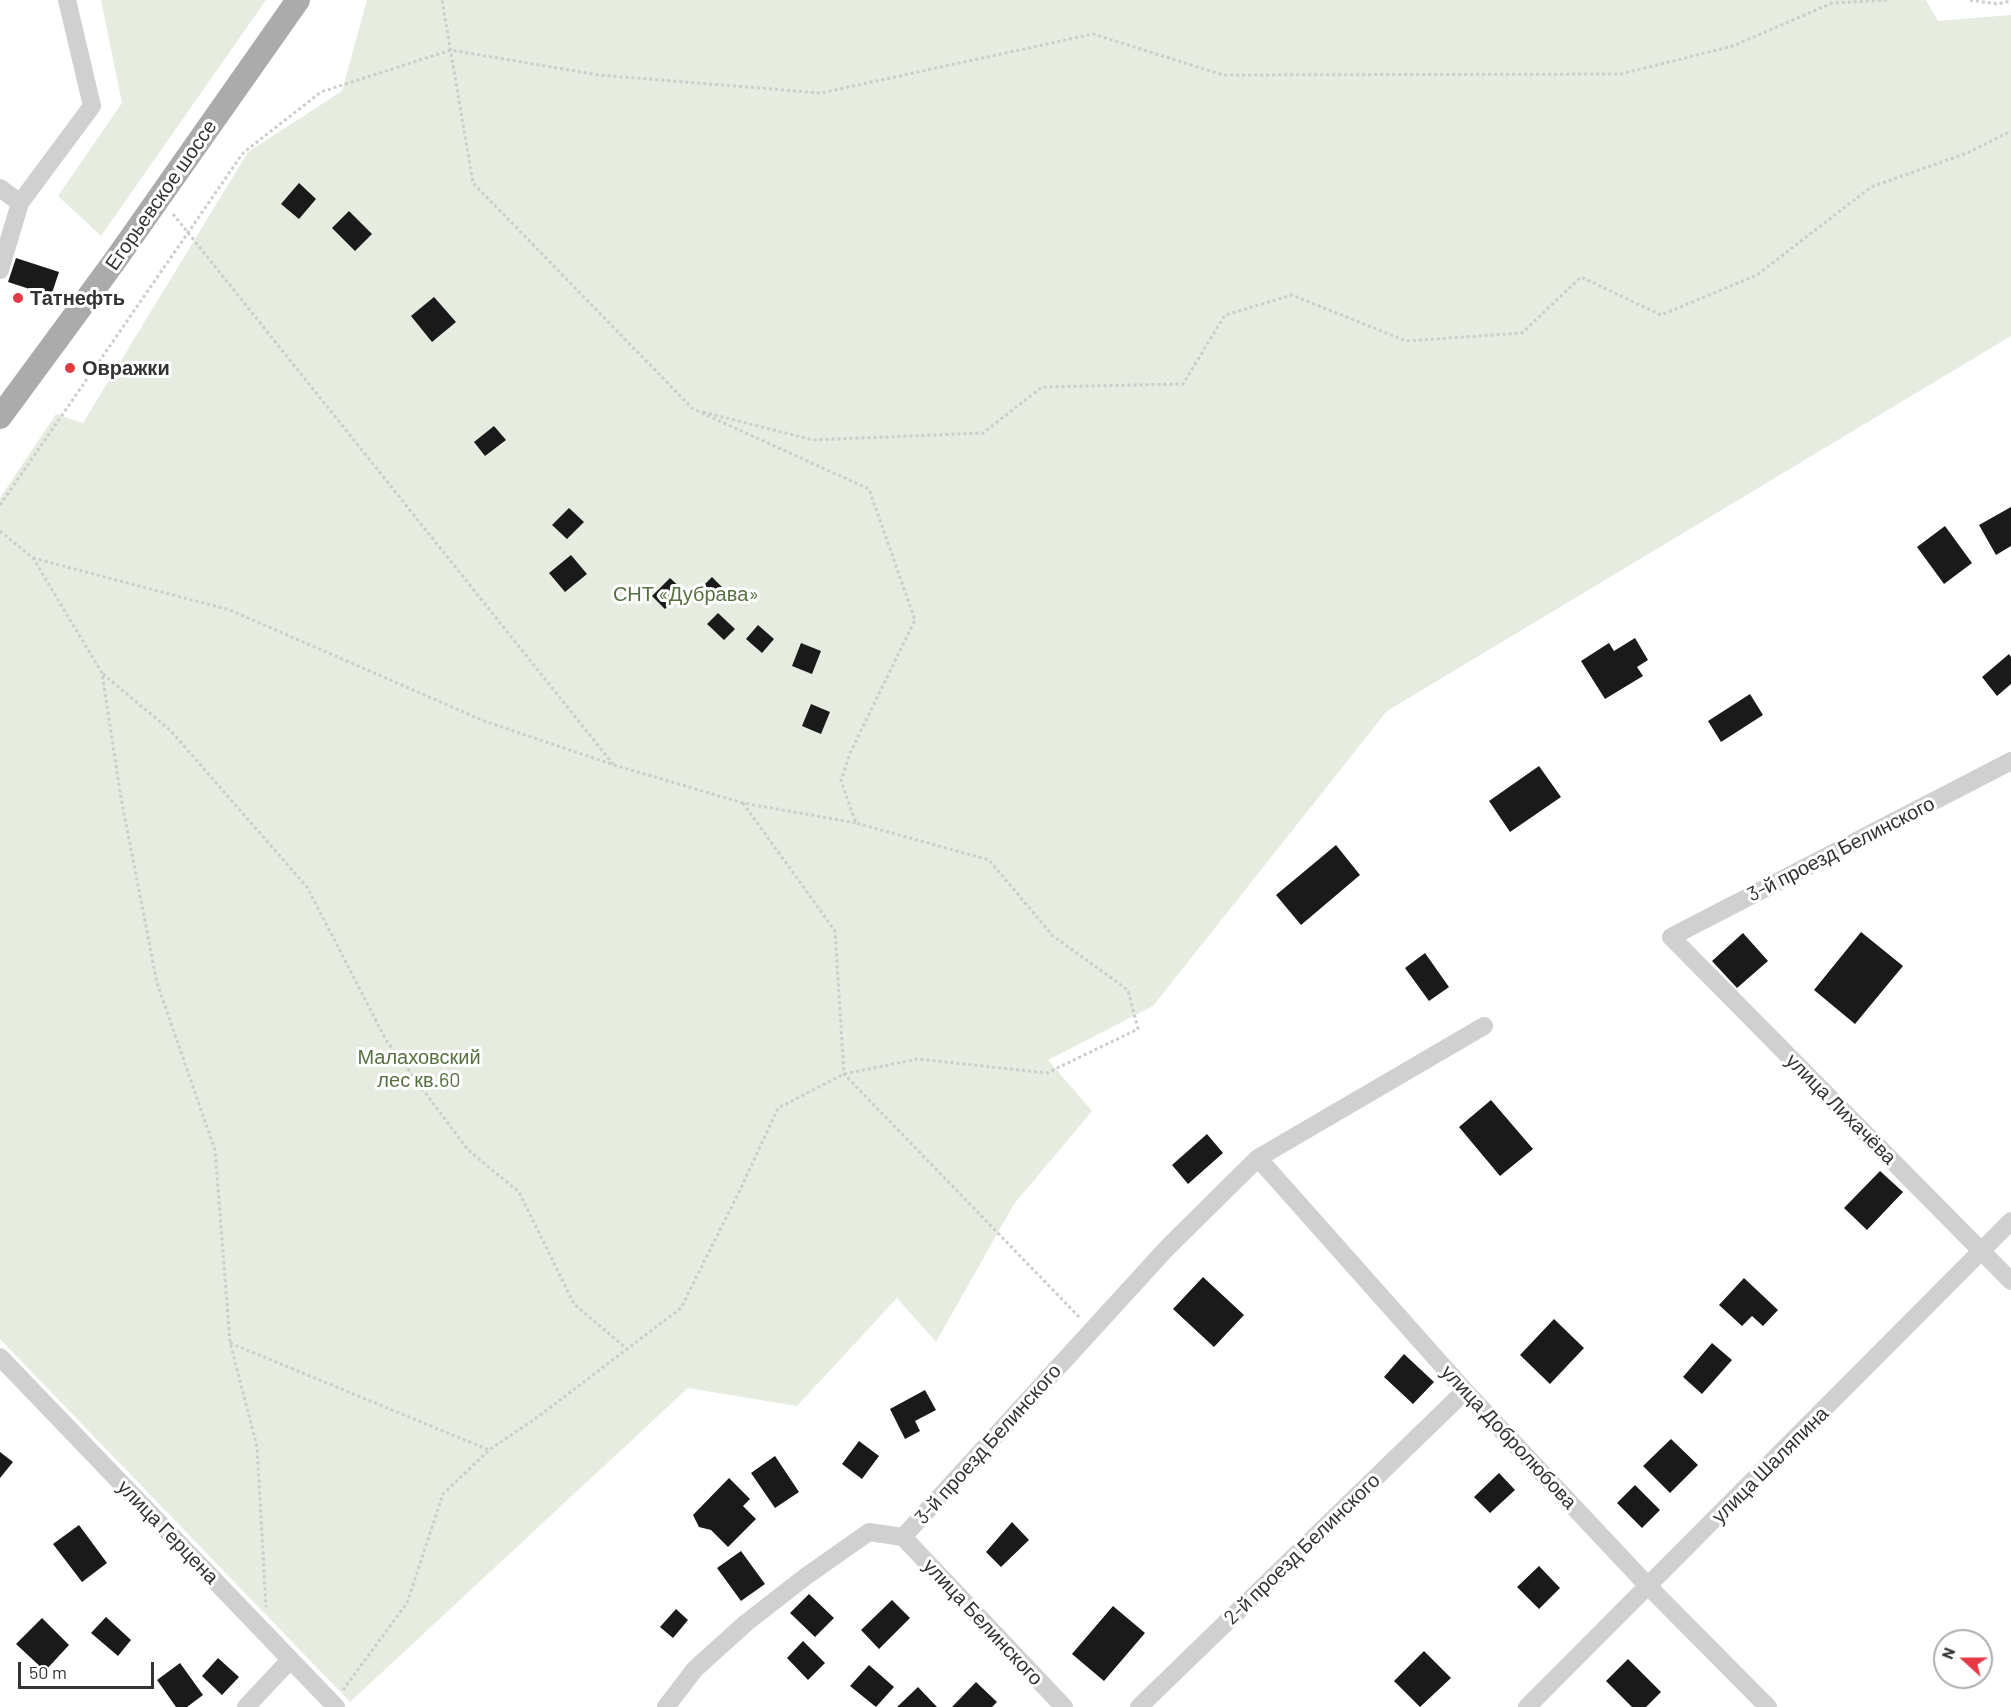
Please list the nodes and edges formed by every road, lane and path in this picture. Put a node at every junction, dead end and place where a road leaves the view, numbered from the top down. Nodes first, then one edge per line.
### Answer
1 (67, 0) edge
2 (298, 0) edge
3 (442, 0) edge
4 (1888, 0) edge
5 (1970, 0) edge
6 (2011, 1) edge
7 (451, 50) junction
8 (2011, 131) edge
9 (0, 188) edge
10 (160, 196) junction
11 (20, 203) junction
12 (186, 233) junction
13 (0, 270) edge
14 (693, 409) junction
15 (0, 417) edge
16 (0, 505) edge
17 (0, 531) edge
18 (33, 558) junction
19 (102, 673) junction
20 (2011, 761) edge
21 (614, 765) junction
22 (742, 803) junction
23 (856, 823) junction
24 (1671, 937) joint
25 (1485, 1026) dead end
26 (844, 1074) junction
27 (1258, 1158) junction
28 (2011, 1221) edge
29 (1982, 1252) junction
30 (2011, 1281) edge
31 (1092, 1330) junction
32 (230, 1342) junction
33 (627, 1349) junction
34 (0, 1357) edge
35 (1465, 1391) junction
36 (489, 1450) junction
37 (903, 1537) junction
38 (1648, 1586) junction
39 (268, 1636) junction
40 (290, 1660) junction
41 (334, 1705) edge
42 (246, 1707) edge
43 (666, 1707) edge
44 (1064, 1707) edge
45 (1139, 1707) edge
46 (1527, 1707) edge
47 (1768, 1707) edge

1 - 11 street
2 - 10 main road, Егорьевское шоссе
3 - 7 path
4 - 7 path
5 - 6 path
7 - 12 path
7 - 14 path
8 - 14 path
9 - 11 street
10 - 12 path
10 - 15 main road, Егорьевское шоссе
11 - 13 street
12 - 16 path
12 - 21 path
14 - 23 path
17 - 18 path
18 - 19 path
18 - 21 path
19 - 32 path
19 - 33 path
20 - 24 street, 3-й проезд Белинского
21 - 22 path
22 - 23 path
22 - 26 path
23 - 26 path
24 - 29 street, улица Лихачёва
25 - 27 street, 3-й проезд Белинского
26 - 31 path
26 - 33 path
27 - 31 street, 3-й проезд Белинского
27 - 35 street, улица Добролюбова
28 - 29 street, улица Шаляпина
29 - 30 street, улица Лихачёва
29 - 38 street, улица Шаляпина
31 - 37 street, 3-й проезд Белинского
32 - 36 path
32 - 39 path
33 - 36 path
34 - 39 street, улица Герцена
35 - 38 street, улица Добролюбова
35 - 45 street, 2-й проезд Белинского
36 - 41 path
37 - 43 street, 3-й проезд Белинского
37 - 44 street, улица Белинского
38 - 46 street, улица Шаляпина
38 - 47 street, улица Добролюбова
39 - 40 street, улица Герцена
40 - 41 street, улица Герцена
40 - 42 street

